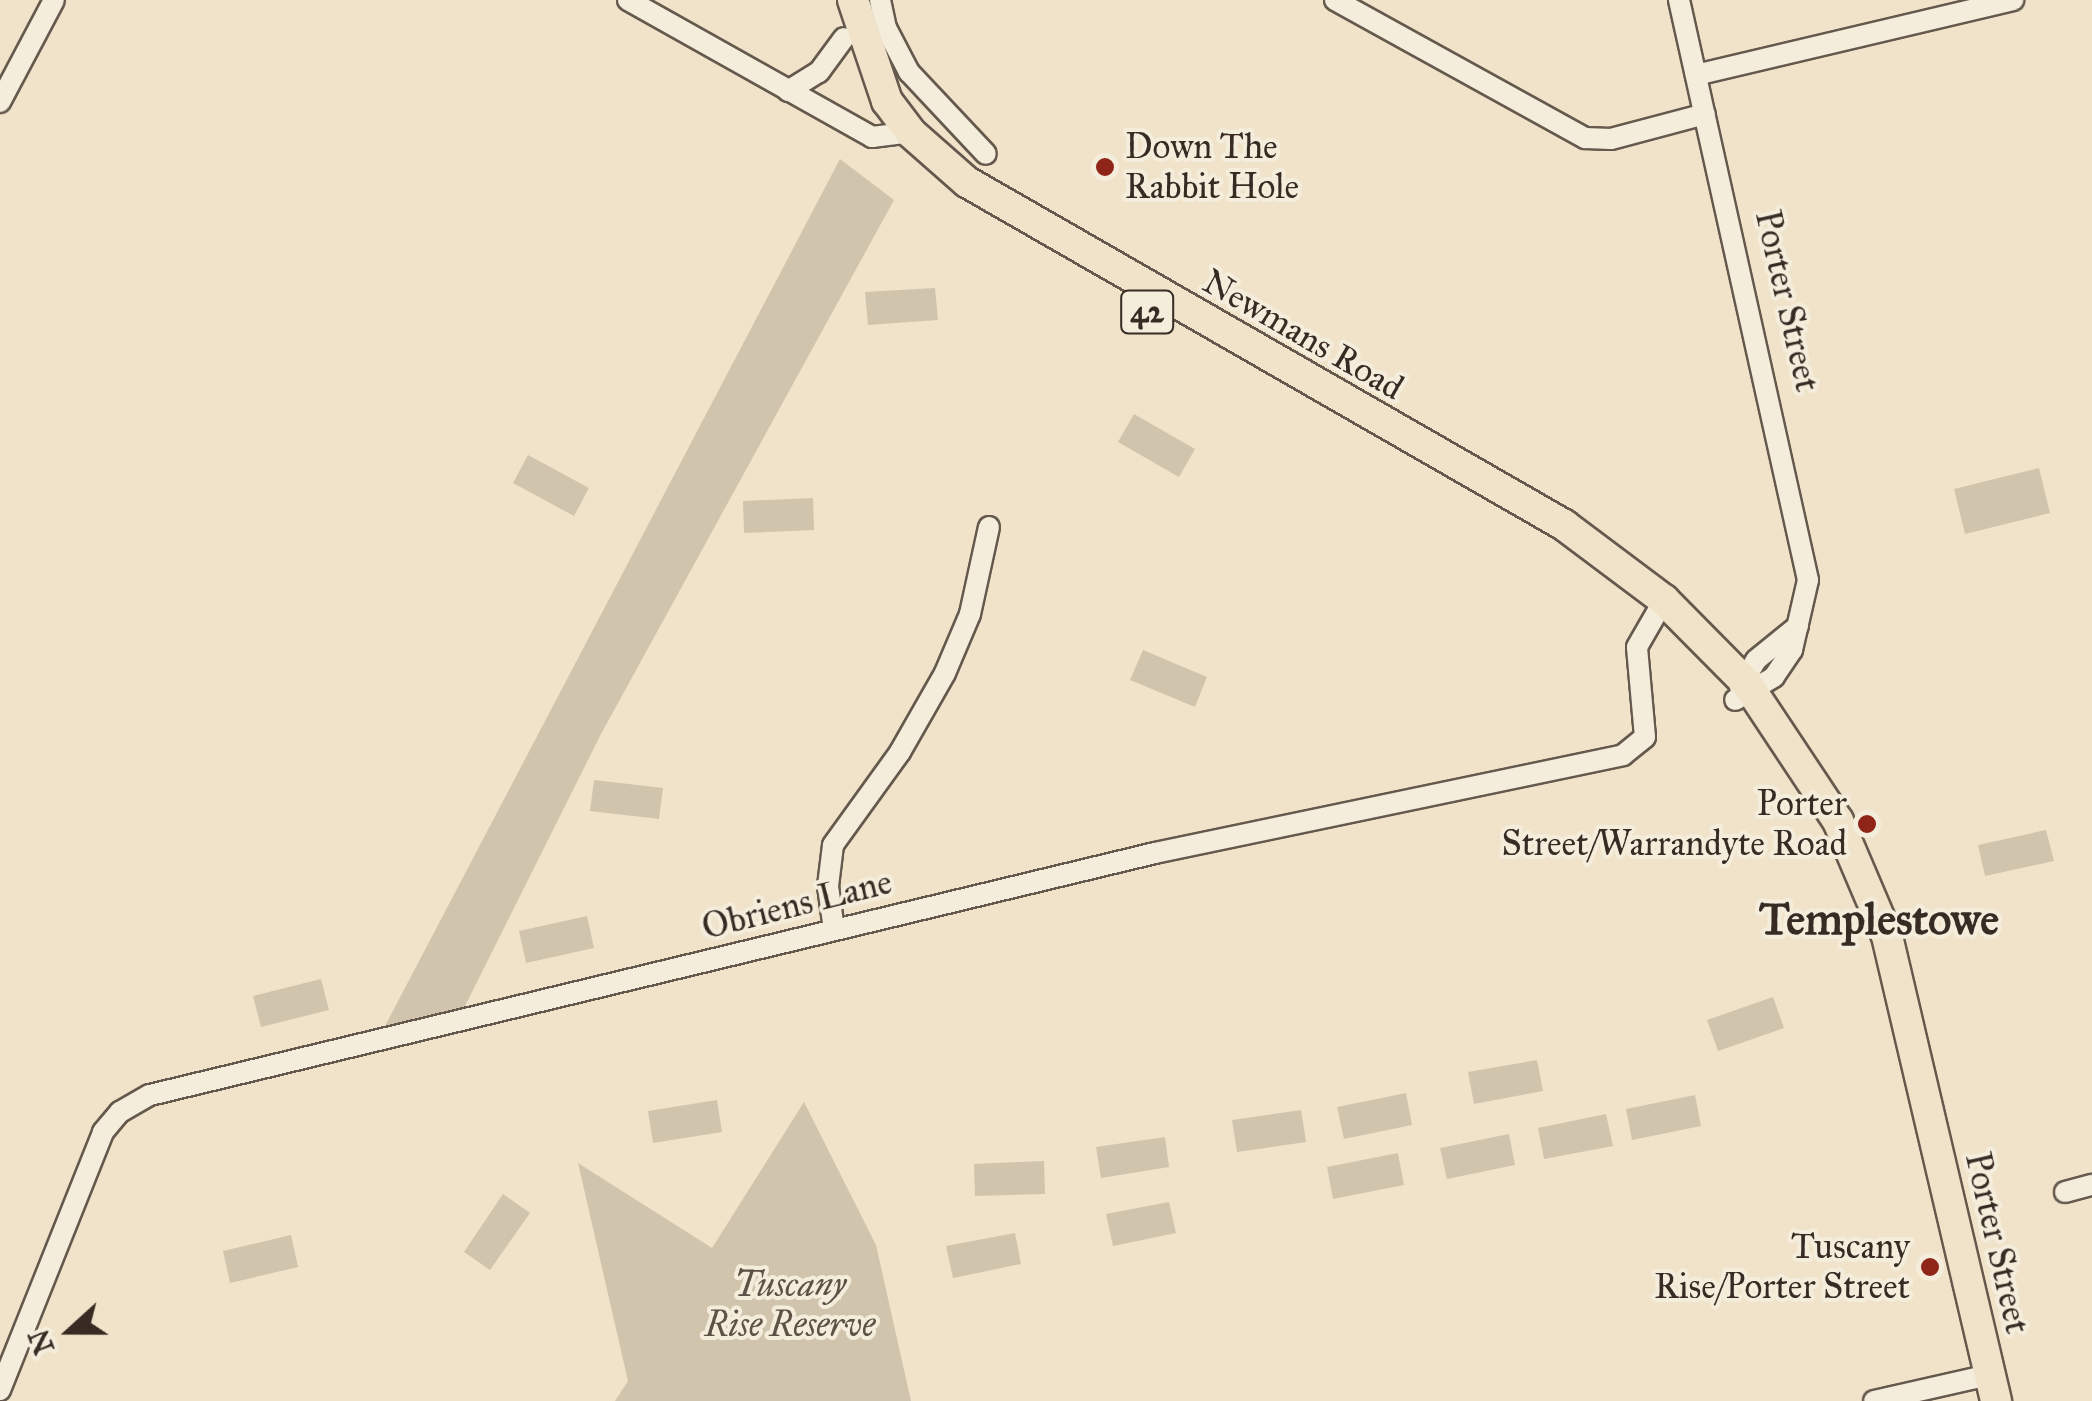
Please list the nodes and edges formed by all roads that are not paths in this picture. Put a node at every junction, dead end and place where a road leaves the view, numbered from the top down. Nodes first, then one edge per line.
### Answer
1 (54, 0) edge
2 (628, 0) edge
3 (836, 0) edge
4 (853, 0) edge
5 (880, 0) edge
6 (1335, 0) edge
7 (1679, 0) edge
8 (2013, 0) edge
9 (844, 38) junction
10 (1696, 75) junction
11 (788, 91) junction
12 (0, 102) edge
13 (1705, 114) junction
14 (900, 135) junction
15 (986, 154) dead end
16 (989, 527) dead end
17 (1659, 609) junction
18 (1744, 688) junction
19 (834, 930) junction
20 (2092, 1185) edge
21 (2065, 1192) dead end
22 (1993, 1388) edge
23 (0, 1390) edge
24 (1874, 1401) edge

1 - 12 street
2 - 11 street, Newmans Road
3 - 9 main road, 42
4 - 14 main road, 42
5 - 15 street
6 - 13 street
7 - 10 street, Porter Street
8 - 10 street
9 - 11 street
9 - 14 main road, 42
10 - 13 street, Porter Street
11 - 14 street, Newmans Road
13 - 18 street, Porter Street
14 - 17 main road, Newmans Road / 42
16 - 19 street
17 - 18 main road, Newmans Road / 42
17 - 19 street, Obriens Lane
18 - 22 main road, Porter Street / 42
19 - 23 street, Obriens Lane
20 - 21 street
22 - 24 street

